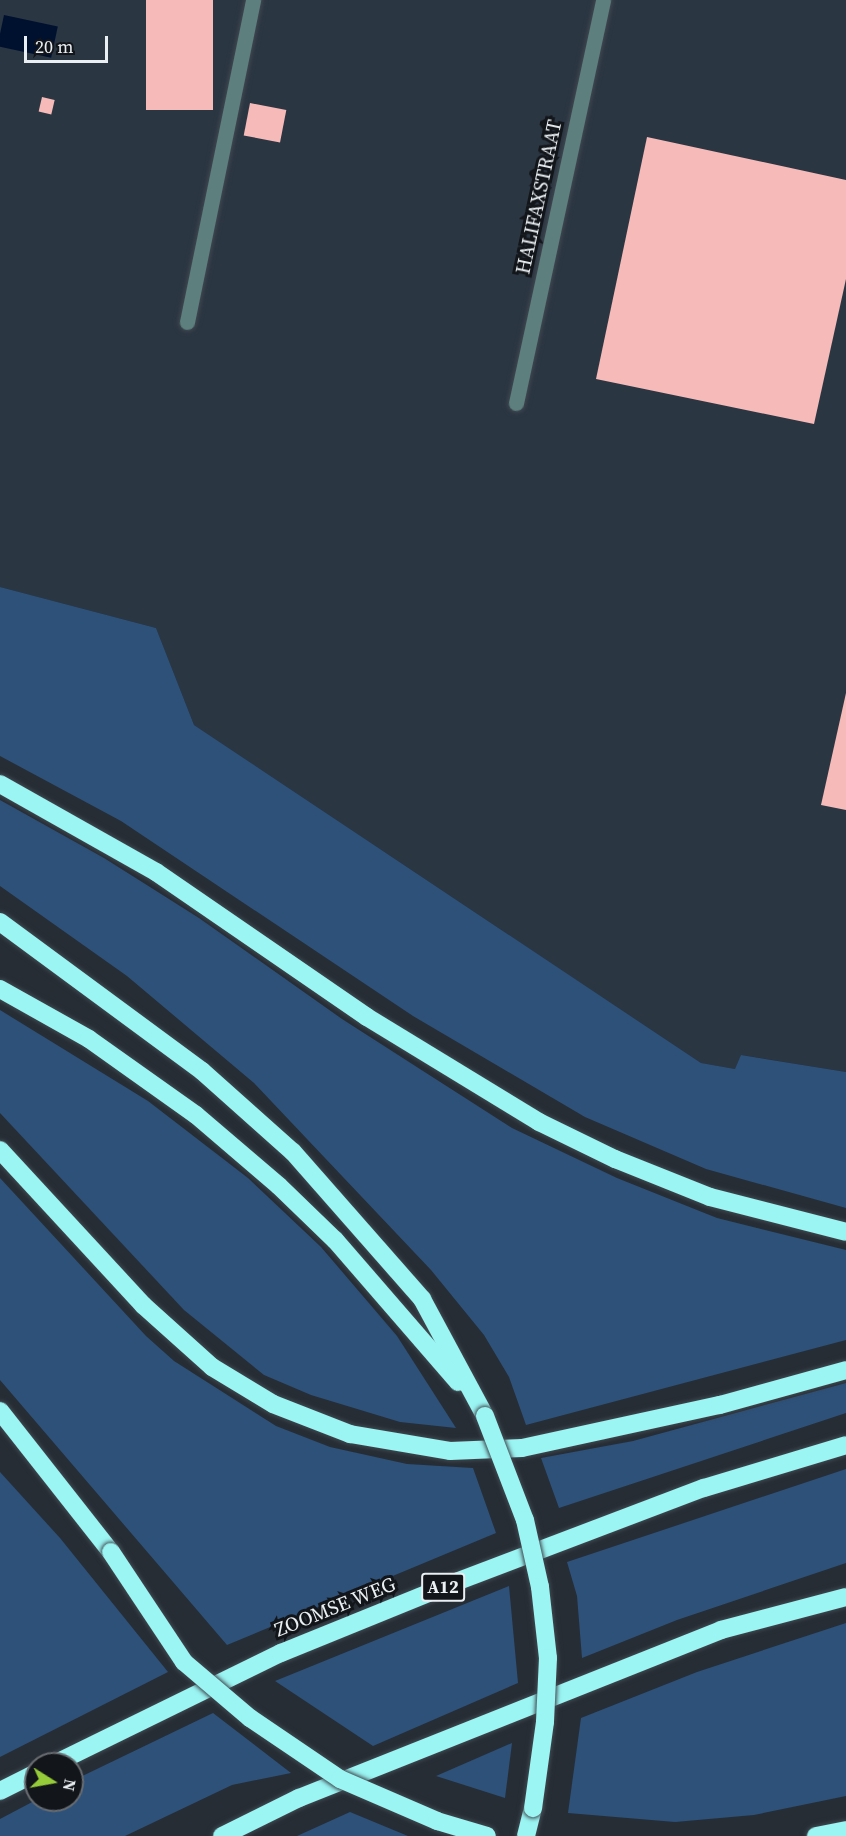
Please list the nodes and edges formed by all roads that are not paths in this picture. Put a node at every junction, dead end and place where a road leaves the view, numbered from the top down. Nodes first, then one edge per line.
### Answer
1 (253, 0) edge
2 (603, 0) edge
3 (187, 322) dead end
4 (516, 403) dead end
5 (0, 784) edge
6 (0, 922) edge
7 (0, 989) edge
8 (0, 1150) edge
9 (846, 1232) edge
10 (846, 1370) edge
11 (0, 1411) edge
12 (486, 1416) junction
13 (0, 1433) edge
14 (846, 1445) edge
15 (39, 1464) junction
16 (846, 1597) edge
17 (79, 1752) edge
18 (24, 1779) edge
19 (0, 1791) edge
20 (846, 1830) edge
21 (222, 1836) edge
22 (487, 1836) edge
23 (526, 1836) edge
24 (816, 1836) edge

1 - 3 street
2 - 4 street, HALIFAXSTRAAT
5 - 9 highway
6 - 12 highway
7 - 12 highway
8 - 10 highway
11 - 15 highway
12 - 23 highway, bridge
13 - 15 highway
14 - 17 highway, ZOOMSE WEG / A12
15 - 22 highway, bridge
16 - 21 highway
18 - 19 highway
20 - 24 highway

